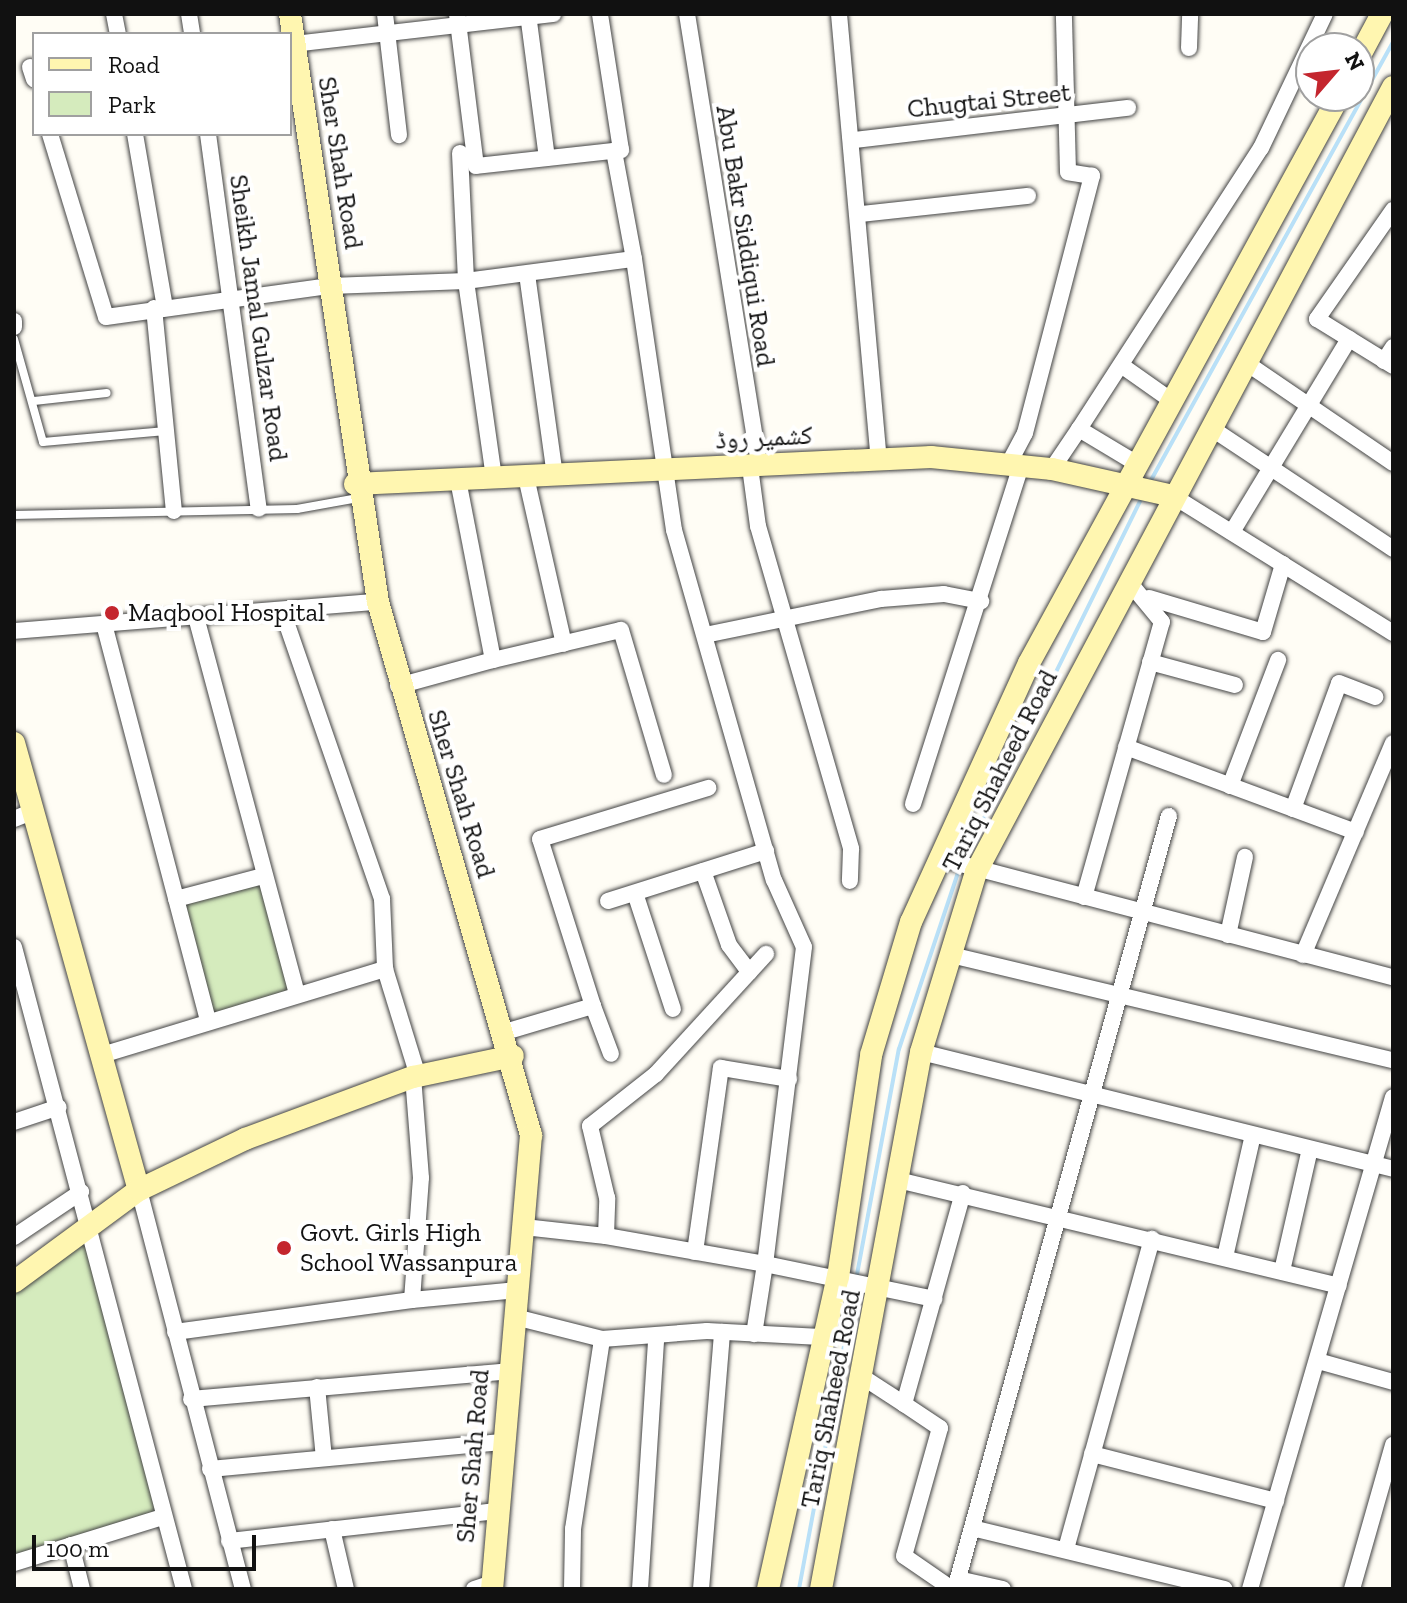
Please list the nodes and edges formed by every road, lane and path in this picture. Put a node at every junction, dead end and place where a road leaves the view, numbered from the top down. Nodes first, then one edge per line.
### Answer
1 (290, 14) edge
2 (385, 14) edge
3 (553, 14) edge
4 (600, 14) edge
5 (687, 14) edge
6 (839, 14) edge
7 (1064, 14) edge
8 (1190, 14) edge
9 (1325, 14) edge
10 (1382, 14) edge
11 (528, 15) edge
12 (458, 20) edge
13 (1372, 32) edge
14 (387, 33) junction
15 (294, 44) junction
16 (1189, 48) dead end
17 (1393, 87) edge
18 (1128, 108) dead end
19 (1330, 112) edge
20 (1069, 118) junction
21 (399, 135) dead end
22 (51, 136) edge
23 (135, 136) edge
24 (208, 136) edge
25 (854, 140) junction
26 (614, 151) junction
27 (460, 153) dead end
28 (547, 158) junction
29 (1028, 196) dead end
30 (1393, 210) edge
31 (861, 214) junction
32 (634, 259) junction
33 (527, 274) junction
34 (466, 281) junction
35 (330, 286) junction
36 (235, 297) junction
37 (159, 308) junction
38 (14, 321) edge
39 (14, 327) edge
40 (14, 339) edge
41 (1349, 339) junction
42 (1390, 358) edge
43 (1245, 362) junction
44 (1121, 365) junction
45 (107, 393) dead end
46 (34, 401) junction
47 (1172, 401) junction
48 (1309, 405) junction
49 (1211, 428) junction
50 (1079, 429) junction
51 (166, 431) junction
52 (879, 459) junction
53 (1393, 463) edge
54 (754, 466) junction
55 (1015, 466) junction
56 (1271, 468) junction
57 (1052, 469) junction
58 (670, 472) junction
59 (555, 476) junction
60 (526, 477) junction
61 (494, 478) junction
62 (1136, 478) junction
63 (458, 480) junction
64 (356, 491) junction
65 (1173, 496) junction
66 (259, 509) junction
67 (174, 511) junction
68 (14, 515) edge
69 (1232, 532) junction
70 (1393, 549) edge
71 (1283, 564) junction
72 (1129, 582) junction
73 (1149, 598) junction
74 (981, 601) junction
75 (378, 602) junction
76 (282, 610) junction
77 (783, 616) junction
78 (196, 617) junction
79 (104, 624) junction
80 (14, 631) edge
81 (1393, 633) edge
82 (705, 635) junction
83 (564, 644) junction
84 (493, 660) junction
85 (1278, 660) dead end
86 (1150, 662) junction
87 (1235, 685) dead end
88 (398, 686) junction
89 (1375, 697) dead end
90 (14, 743) edge
91 (1393, 743) edge
92 (1126, 747) junction
93 (664, 775) dead end
94 (1230, 786) junction
95 (708, 788) dead end
96 (913, 804) dead end
97 (1293, 809) junction
98 (24, 815) edge
99 (1169, 816) dead end
100 (1356, 832) junction
101 (766, 851) junction
102 (1245, 857) dead end
103 (956, 865) junction
104 (703, 871) junction
105 (263, 876) junction
106 (850, 881) dead end
107 (635, 893) junction
108 (1084, 897) junction
109 (176, 899) junction
110 (608, 901) dead end
111 (1144, 913) junction
112 (1228, 935) junction
113 (14, 947) edge
114 (766, 954) dead end
115 (951, 955) junction
116 (1303, 955) junction
117 (385, 969) junction
118 (749, 972) junction
119 (1393, 977) edge
120 (297, 994) junction
121 (1120, 995) junction
122 (593, 1006) junction
123 (673, 1009) dead end
124 (208, 1021) junction
125 (505, 1032) junction
126 (921, 1052) junction
127 (105, 1054) junction
128 (611, 1054) dead end
129 (513, 1056) junction
130 (1393, 1060) edge
131 (416, 1076) junction
132 (789, 1079) junction
133 (1090, 1094) junction
134 (1393, 1097) edge
135 (59, 1107) junction
136 (14, 1122) edge
137 (1253, 1135) junction
138 (1310, 1149) junction
139 (1375, 1165) junction
140 (1393, 1169) edge
141 (902, 1181) junction
142 (139, 1190) junction
143 (81, 1192) junction
144 (963, 1193) junction
145 (1059, 1215) junction
146 (90, 1226) junction
147 (524, 1227) junction
148 (606, 1236) junction
149 (14, 1237) edge
150 (1152, 1239) junction
151 (695, 1252) junction
152 (1225, 1257) junction
153 (765, 1264) junction
154 (1282, 1271) junction
155 (841, 1278) junction
156 (14, 1282) edge
157 (879, 1283) junction
158 (1339, 1286) junction
159 (518, 1290) junction
160 (934, 1299) junction
161 (412, 1300) junction
162 (515, 1317) junction
163 (175, 1332) junction
164 (722, 1332) junction
165 (754, 1334) junction
166 (821, 1337) junction
167 (602, 1339) junction
168 (656, 1339) junction
169 (1318, 1361) junction
170 (509, 1371) junction
171 (864, 1378) junction
172 (1393, 1382) edge
173 (317, 1387) junction
174 (191, 1399) junction
175 (904, 1404) junction
176 (502, 1442) junction
177 (1393, 1445) edge
178 (1092, 1454) junction
179 (324, 1458) junction
180 (210, 1469) junction
181 (1276, 1501) junction
182 (495, 1511) junction
183 (163, 1517) junction
184 (972, 1528) junction
185 (332, 1529) junction
186 (229, 1541) junction
187 (71, 1545) junction
188 (1066, 1549) junction
189 (14, 1563) edge
190 (955, 1586) edge
191 (486, 1587) edge
192 (82, 1589) edge
193 (184, 1589) edge
194 (243, 1589) edge
195 (346, 1589) edge
196 (572, 1589) edge
197 (640, 1589) edge
198 (701, 1589) edge
199 (768, 1589) edge
200 (821, 1589) edge
201 (1003, 1589) edge
202 (1225, 1589) edge
203 (1250, 1589) edge
204 (1352, 1589) edge

1 - 15 main road, Sher Shah Road
2 - 14 street
3 - 11 street
4 - 26 street
5 - 54 street, Abu Bakr Siddiqui Road
6 - 25 street
7 - 20 street
8 - 16 street
9 - 44 street
10 - 13 main road
11 - 12 street
11 - 28 street
12 - 14 street
12 - 28 street
14 - 15 street
14 - 21 street
15 - 35 main road, Sher Shah Road
17 - 43 main road, Tariq Shaheed Road
18 - 20 street, Chugtai Street
19 - 47 main road, Tariq Shaheed Road
20 - 25 street, Chugtai Street
20 - 55 street
22 - 37 street
23 - 37 street
24 - 36 street, Sheikh Jamal Gulzar Road
25 - 31 street
26 - 28 street
26 - 32 street
27 - 34 street
29 - 31 street
30 - 41 street
31 - 52 street
32 - 33 street
32 - 58 street
33 - 34 street
33 - 59 street
34 - 35 street
34 - 61 street
35 - 36 street
35 - 64 main road, Sher Shah Road
36 - 37 street
36 - 66 street, Sheikh Jamal Gulzar Road
37 - 51 street
38 - 39 street
40 - 46 lane
41 - 42 street
41 - 48 street
43 - 48 street
43 - 49 main road, Tariq Shaheed Road
44 - 47 street
44 - 50 street
45 - 46 lane
46 - 51 lane
47 - 62 main road, Tariq Shaheed Road
48 - 53 street
48 - 56 street
49 - 56 street
49 - 65 main road, Tariq Shaheed Road
50 - 57 street
50 - 62 street
51 - 67 street
52 - 54 main road, کشمیر روڈ
52 - 55 main road, کشمیر روڈ
54 - 58 main road, کشمیر روڈ
54 - 77 street, Abu Bakr Siddiqui Road
55 - 57 main road, کشمیر روڈ
55 - 74 street
56 - 69 street
56 - 70 street
57 - 62 main road, کشمیر روڈ
58 - 59 main road, کشمیر روڈ
58 - 82 street
59 - 60 main road, کشمیر روڈ
60 - 61 main road, کشمیر روڈ
60 - 83 street
61 - 63 main road, کشمیر روڈ
62 - 65 main road, کشمیر روڈ
62 - 103 main road, Tariq Shaheed Road
63 - 64 main road, کشمیر روڈ
63 - 84 street
64 - 66 lane
64 - 75 main road, Sher Shah Road
65 - 69 street
65 - 72 main road, Tariq Shaheed Road
66 - 67 lane
67 - 68 lane
69 - 71 street
71 - 73 street
71 - 81 street
72 - 73 street
72 - 103 main road, Tariq Shaheed Road
73 - 86 street
74 - 77 street
74 - 96 street
75 - 76 street
75 - 88 main road, Sher Shah Road
76 - 78 street
76 - 117 street
77 - 82 street
77 - 106 street, Abu Bakr Siddiqui Road
78 - 79 street
78 - 105 street
79 - 80 street
79 - 109 street
82 - 101 street
83 - 84 street
83 - 93 street
84 - 88 street
85 - 94 street
86 - 87 street
86 - 92 street
88 - 125 main road, Sher Shah Road
89 - 97 street
90 - 98 main road
91 - 100 street
92 - 94 street
92 - 108 street
94 - 97 street
95 - 122 street
97 - 100 street
98 - 127 main road
99 - 111 street
100 - 116 street
101 - 104 street
101 - 132 street
102 - 112 street
103 - 108 street
103 - 115 main road, Tariq Shaheed Road
103 - 155 main road, Tariq Shaheed Road
104 - 107 street
104 - 118 street
105 - 109 street
105 - 120 street
107 - 110 street
107 - 123 street
108 - 111 street
109 - 124 street
111 - 112 street
111 - 121 street
112 - 116 street
113 - 135 street
114 - 118 street
115 - 121 street
115 - 126 main road, Tariq Shaheed Road
116 - 119 street
117 - 120 street
117 - 131 street
118 - 148 street
120 - 124 street
121 - 130 street
121 - 133 street
122 - 125 street
122 - 128 street
124 - 127 street
125 - 129 main road, Sher Shah Road
126 - 133 street
126 - 141 main road, Tariq Shaheed Road
127 - 142 main road
129 - 131 main road
129 - 147 main road, Sher Shah Road
131 - 142 main road
131 - 161 street
132 - 151 street
132 - 153 street
133 - 137 street
133 - 145 street
134 - 139 street
135 - 136 street
135 - 143 street
137 - 138 street
137 - 152 street
138 - 139 street
138 - 154 street
139 - 140 street
139 - 158 street
141 - 144 street
141 - 157 main road, Tariq Shaheed Road
142 - 146 main road
142 - 163 street
143 - 146 street
143 - 149 street
144 - 145 street
144 - 160 street
145 - 150 street
145 - 184 street
146 - 156 main road
146 - 183 street
147 - 148 street
147 - 159 main road, Sher Shah Road
148 - 151 street
150 - 152 street
150 - 178 street
151 - 153 street
152 - 154 street
153 - 155 street
153 - 165 street
154 - 158 street
155 - 157 street
155 - 166 main road, Tariq Shaheed Road
157 - 160 street
157 - 171 main road, Tariq Shaheed Road
158 - 169 street
159 - 161 street
159 - 162 main road, Sher Shah Road
160 - 175 street
161 - 163 street
162 - 167 street
162 - 170 main road, Sher Shah Road
163 - 174 street
164 - 165 street
164 - 168 street
164 - 198 street
165 - 166 street
166 - 199 main road, Tariq Shaheed Road
167 - 168 street
167 - 196 street
168 - 197 street
169 - 172 street
169 - 181 street
170 - 173 street
170 - 176 main road, Sher Shah Road
171 - 175 street
171 - 200 main road, Tariq Shaheed Road
173 - 174 street
173 - 179 street
174 - 180 street
175 - 190 street
176 - 179 street
176 - 182 main road, Sher Shah Road
177 - 204 street
178 - 181 street
178 - 188 street
179 - 180 street
180 - 186 street
181 - 203 street
182 - 185 street
182 - 191 main road, Sher Shah Road
183 - 187 street
183 - 193 street
184 - 188 street
184 - 190 street
185 - 186 street
185 - 195 street
186 - 194 street
187 - 189 street
187 - 192 street
188 - 202 street
190 - 201 street

